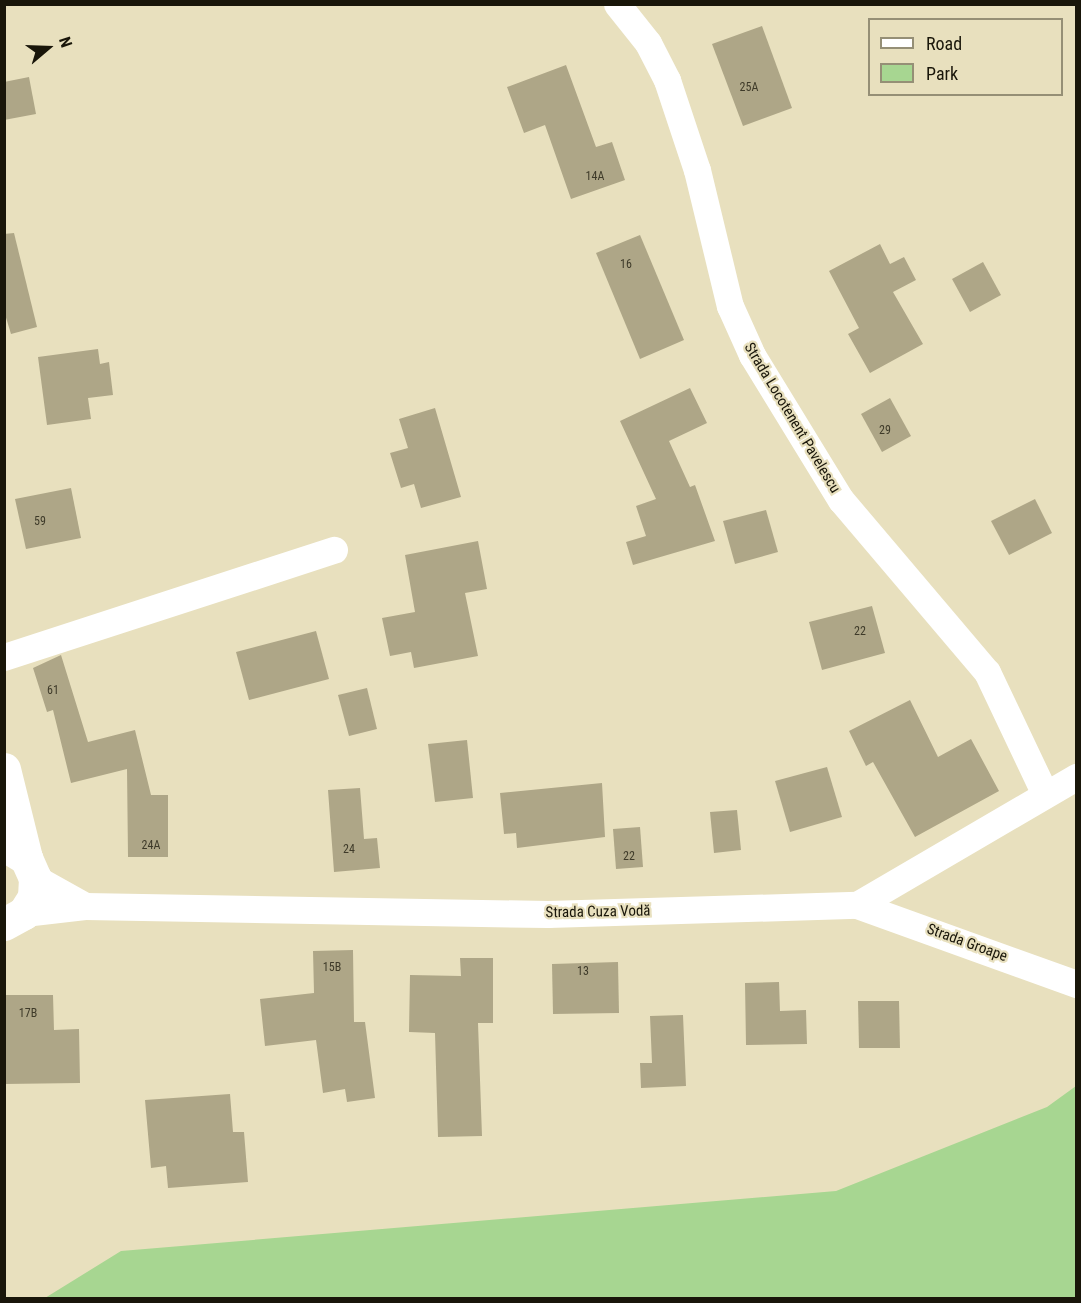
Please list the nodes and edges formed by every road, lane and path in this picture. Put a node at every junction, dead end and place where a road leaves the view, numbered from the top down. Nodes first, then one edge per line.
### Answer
1 (617, 4) edge
2 (334, 550) dead end
3 (4, 657) edge
4 (5, 777) edge
5 (1077, 777) edge
6 (1044, 792) junction
7 (22, 860) edge
8 (856, 905) junction
9 (85, 906) junction
10 (14, 919) edge
11 (1077, 984) edge

1 - 6 street, Strada Locotenent Pavelescu
2 - 3 street
4 - 7 street
5 - 6 street, Strada Cuza Vodă
6 - 8 street, Strada Cuza Vodă
7 - 9 street, Strada Cuza Vodă
7 - 10 street
8 - 9 street, Strada Cuza Vodă
8 - 11 street, Strada Groape
9 - 10 street, Strada Cuza Vodă

